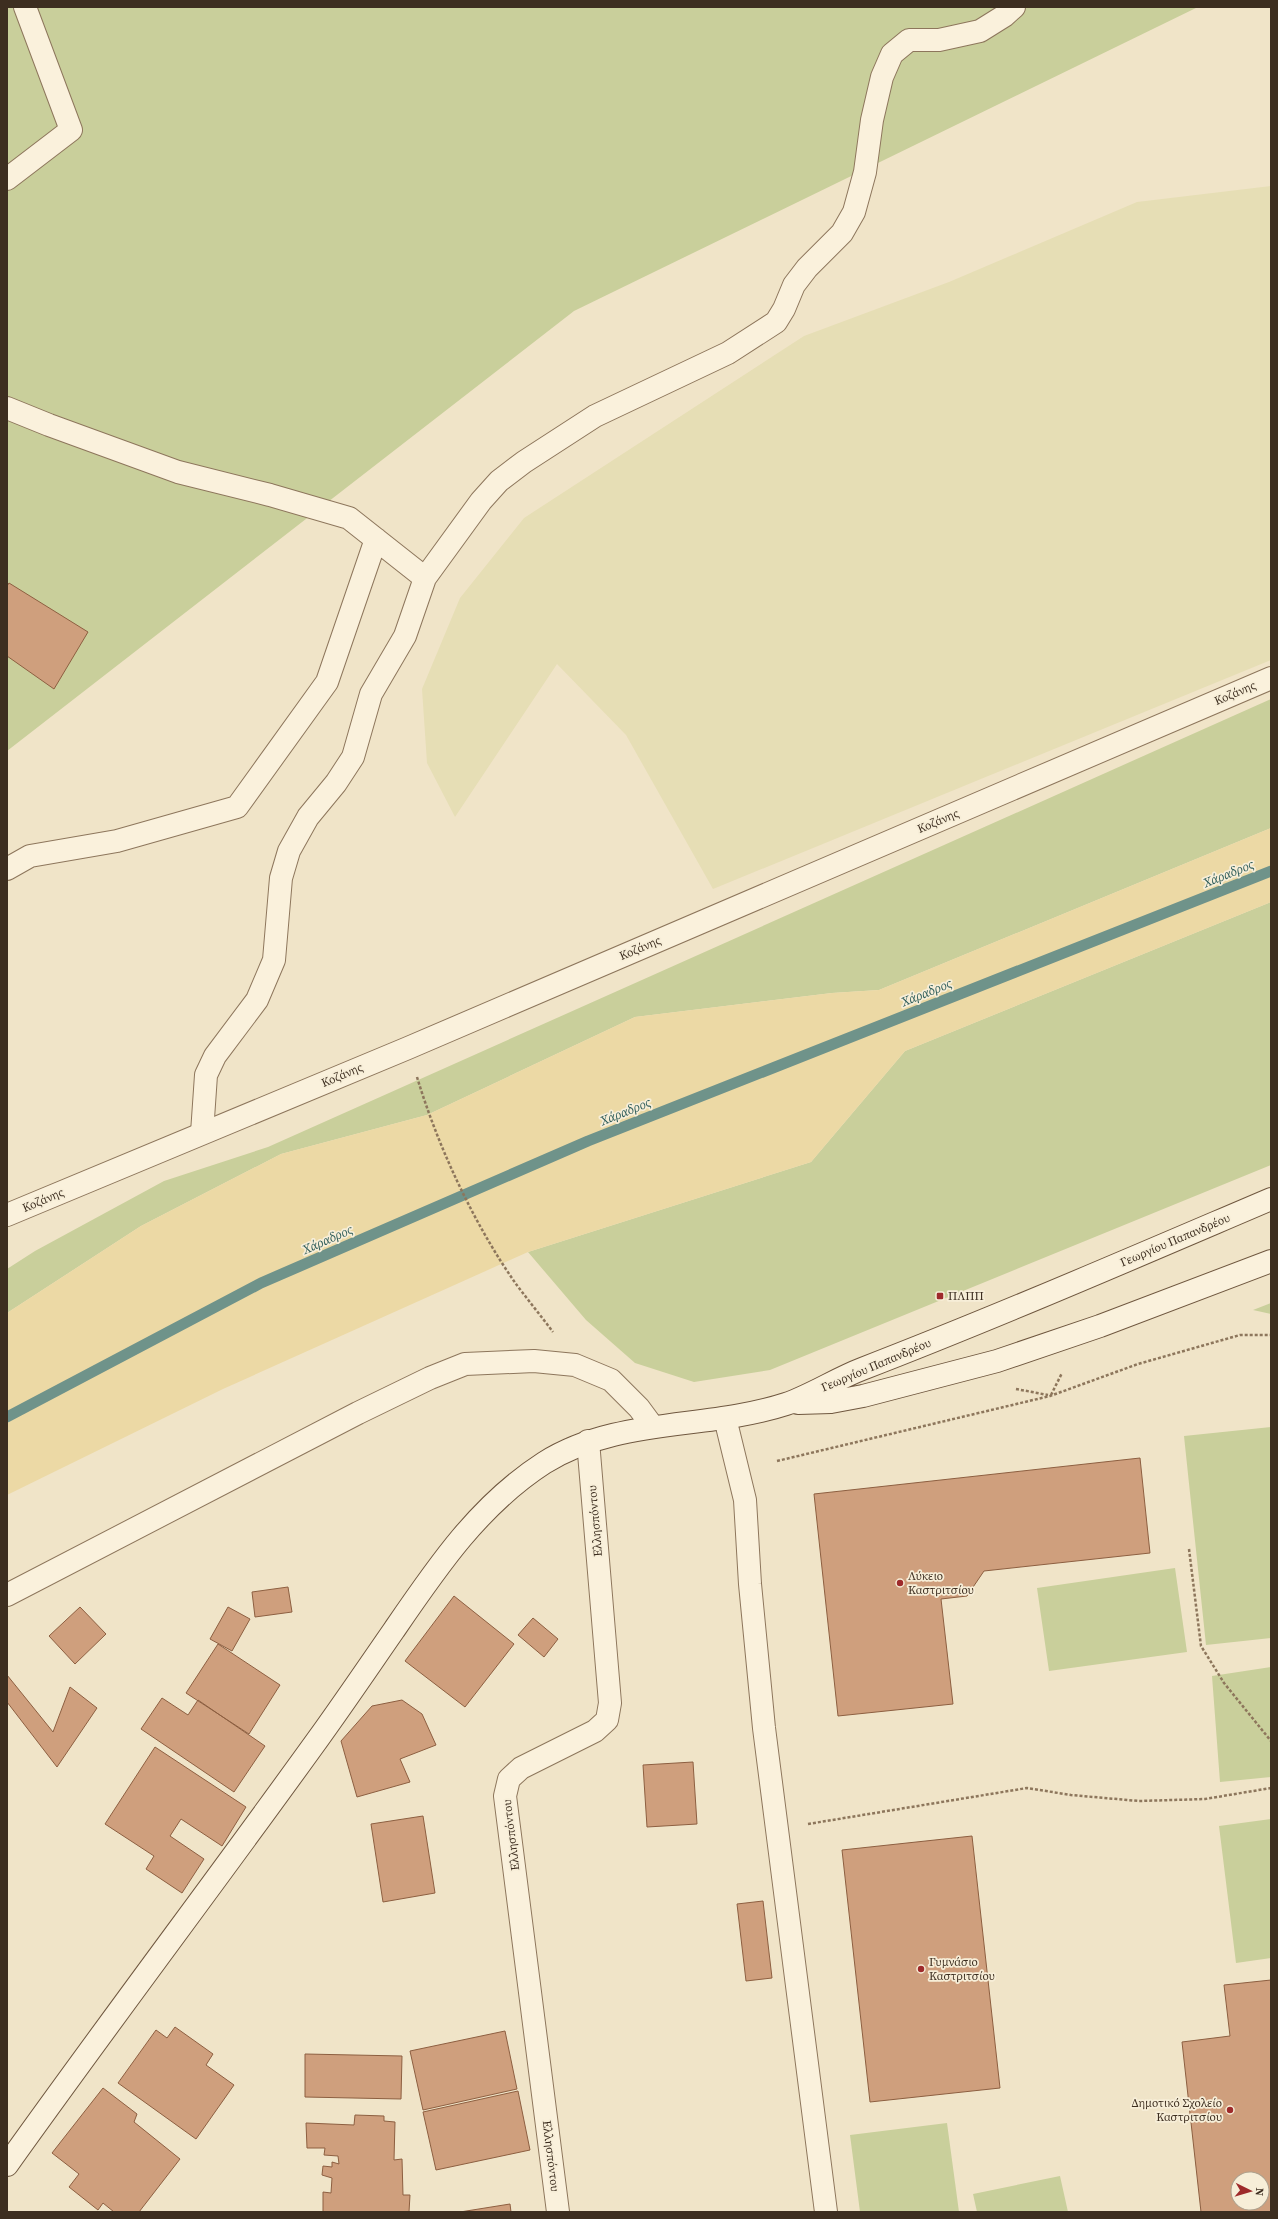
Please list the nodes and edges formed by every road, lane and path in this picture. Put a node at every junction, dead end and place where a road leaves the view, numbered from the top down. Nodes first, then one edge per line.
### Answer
1 (25, 7) edge
2 (1014, 7) edge
3 (7, 179) edge
4 (7, 408) edge
5 (376, 539) junction
6 (425, 578) junction
7 (1271, 678) edge
8 (7, 869) edge
9 (408, 1048) junction
10 (202, 1133) junction
11 (1271, 1199) edge
12 (7, 1215) edge
13 (1271, 1261) edge
14 (1271, 1335) edge
15 (557, 1336) dead end
16 (791, 1403) junction
17 (725, 1418) junction
18 (653, 1427) junction
19 (588, 1441) junction
20 (777, 1461) dead end
21 (1189, 1549) dead end
22 (7, 1595) edge
23 (1271, 1741) edge
24 (1271, 1788) edge
25 (802, 1825) dead end
26 (7, 2165) edge
27 (558, 2212) edge
28 (826, 2212) edge

1 - 3 street
2 - 6 street
4 - 5 street
5 - 6 street
5 - 8 street
6 - 10 street
7 - 9 street, Κοζάνης
9 - 10 street, Κοζάνης
9 - 15 path
10 - 12 street, Κοζάνης
11 - 16 street, Γεωργίου Παπανδρέου
13 - 16 street, Γεωργίου Παπανδρέου
14 - 20 path
16 - 17 street
17 - 18 street
17 - 28 street
18 - 19 street
18 - 22 street
19 - 26 street
19 - 27 street, Ελλησπόντου
21 - 23 path
24 - 25 path

